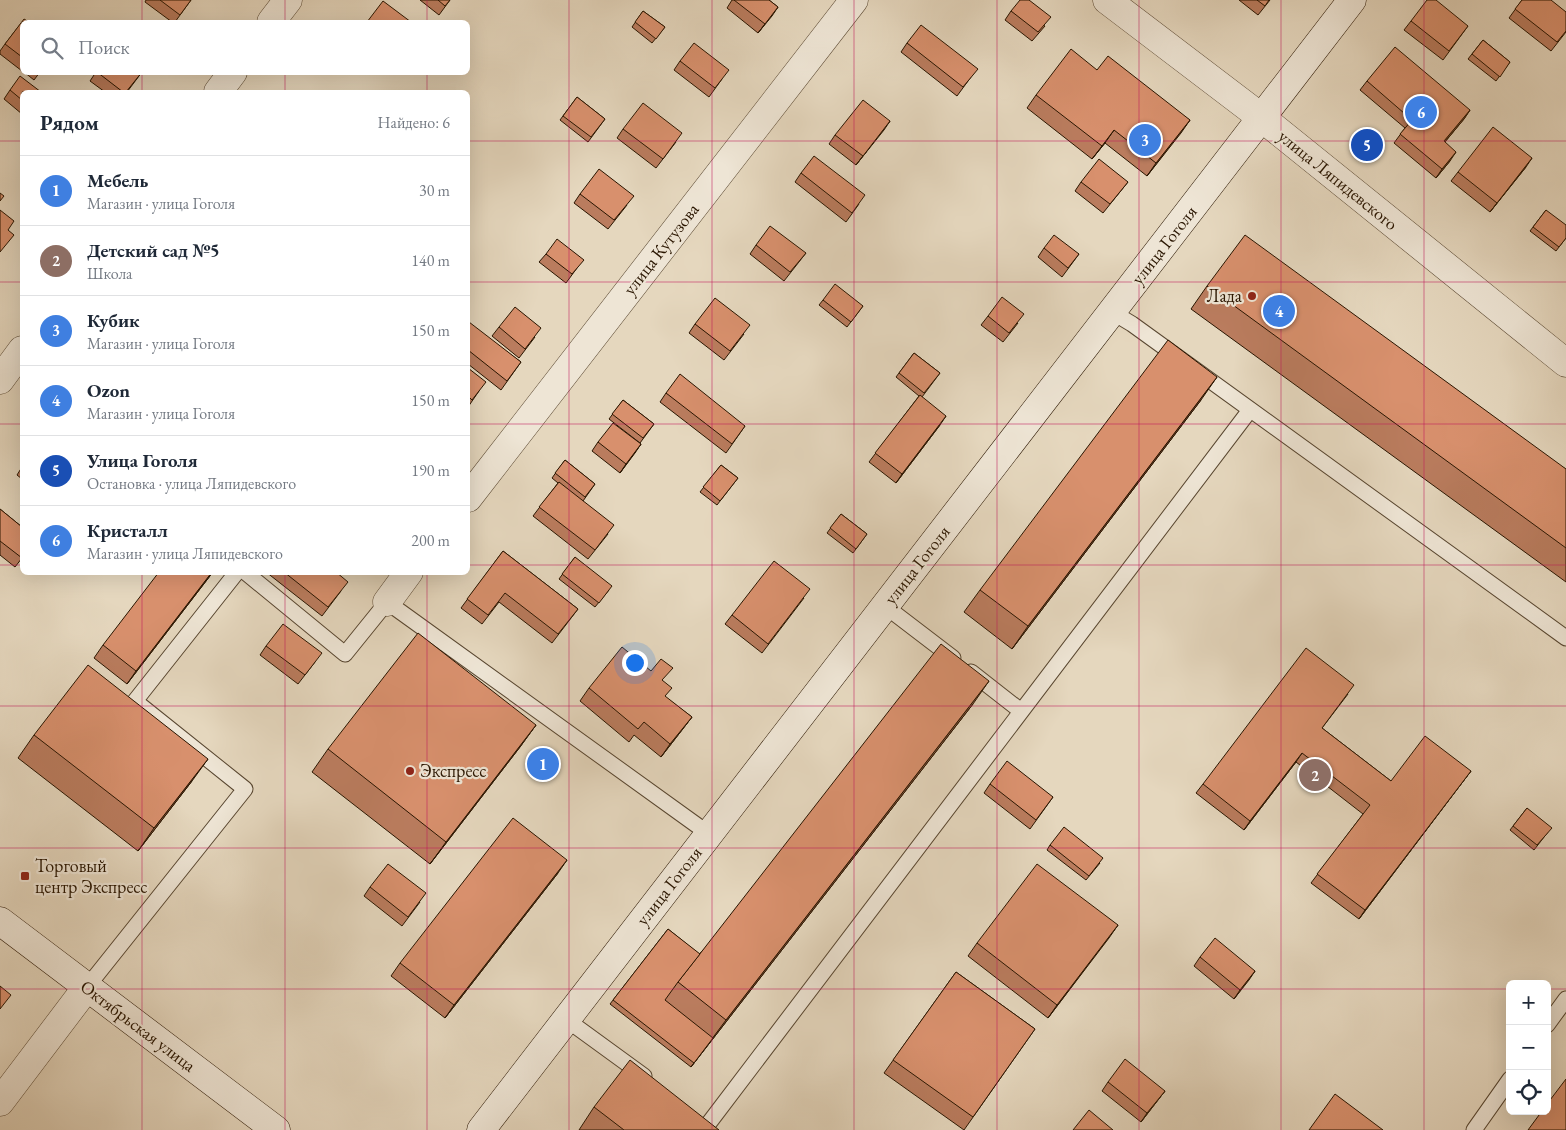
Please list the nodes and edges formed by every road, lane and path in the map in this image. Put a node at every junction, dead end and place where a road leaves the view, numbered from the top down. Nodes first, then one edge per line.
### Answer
1 (288, 0) edge
2 (854, 0) edge
3 (1107, 0) edge
4 (1352, 0) edge
5 (273, 20) edge
6 (231, 75) edge
7 (220, 90) edge
8 (1262, 118) junction
9 (1112, 312) junction
10 (20, 353) edge
11 (1566, 363) edge
12 (0, 380) edge
13 (1250, 410) junction
14 (470, 495) edge
15 (235, 575) edge
16 (249, 575) edge
17 (408, 575) edge
18 (387, 602) junction
19 (886, 606) junction
20 (1566, 638) edge
21 (1021, 711) junction
22 (709, 834) junction
23 (0, 921) edge
24 (87, 987) junction
25 (1566, 999) edge
26 (567, 1020) junction
27 (1551, 1020) edge
28 (652, 1082) edge
29 (1506, 1085) edge
30 (0, 1102) edge
31 (693, 1112) edge
32 (713, 1127) edge
33 (276, 1130) edge
34 (481, 1130) edge
35 (1474, 1130) edge

1 - 5 main road
2 - 14 main road, улица Кутузова
3 - 8 main road, улица Ляпидевского
4 - 8 main road, улица Гоголя
6 - 7 main road
8 - 9 main road, улица Гоголя
8 - 11 main road, улица Ляпидевского
9 - 13 lane
9 - 19 main road, улица Гоголя
10 - 12 main road
13 - 20 lane
13 - 21 lane
15 - 24 lane
16 - 18 lane
17 - 18 main road
18 - 22 lane
19 - 21 lane
19 - 22 main road, улица Гоголя
21 - 32 lane
22 - 26 main road, улица Гоголя
23 - 24 main road, Октябрьская улица
24 - 30 main road
24 - 33 main road, Октябрьская улица
25 - 27 lane
26 - 28 lane
26 - 34 main road, улица Гоголя
29 - 35 lane
31 - 32 lane

